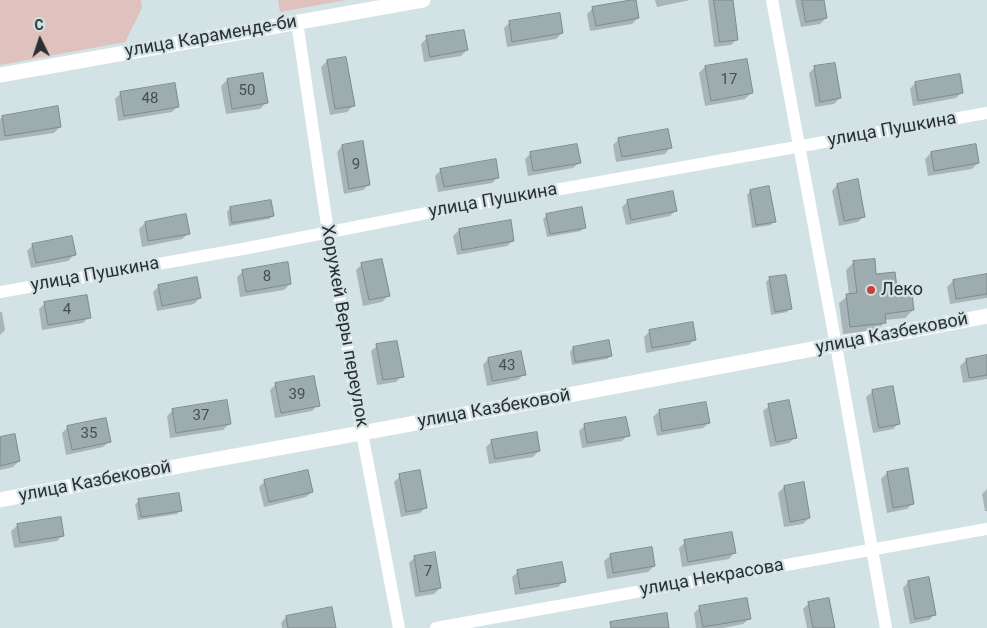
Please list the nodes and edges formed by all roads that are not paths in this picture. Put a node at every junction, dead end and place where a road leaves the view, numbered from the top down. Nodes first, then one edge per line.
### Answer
1 (423, 0) edge
2 (772, 0) edge
3 (298, 22) junction
4 (0, 75) edge
5 (987, 113) edge
6 (799, 147) junction
7 (328, 232) junction
8 (0, 292) edge
9 (987, 316) edge
10 (836, 344) junction
11 (362, 433) junction
12 (0, 500) edge
13 (987, 529) edge
14 (872, 550) junction
15 (399, 628) edge
16 (436, 628) edge
17 (886, 628) edge

1 - 3 street, улица Караменде-би
2 - 6 street
3 - 4 street, улица Караменде-би
3 - 7 street, Хоружей Веры переулок
5 - 6 street, улица Пушкина
6 - 7 street, улица Пушкина
6 - 10 street
7 - 8 street, улица Пушкина
7 - 11 street, Хоружей Веры переулок
9 - 10 street, улица Казбековой
10 - 11 street, улица Казбековой
10 - 14 street
11 - 12 street, улица Казбековой
11 - 15 street, Хоружей Веры переулок
13 - 14 street, улица Некрасова
14 - 16 street, улица Некрасова
14 - 17 street

